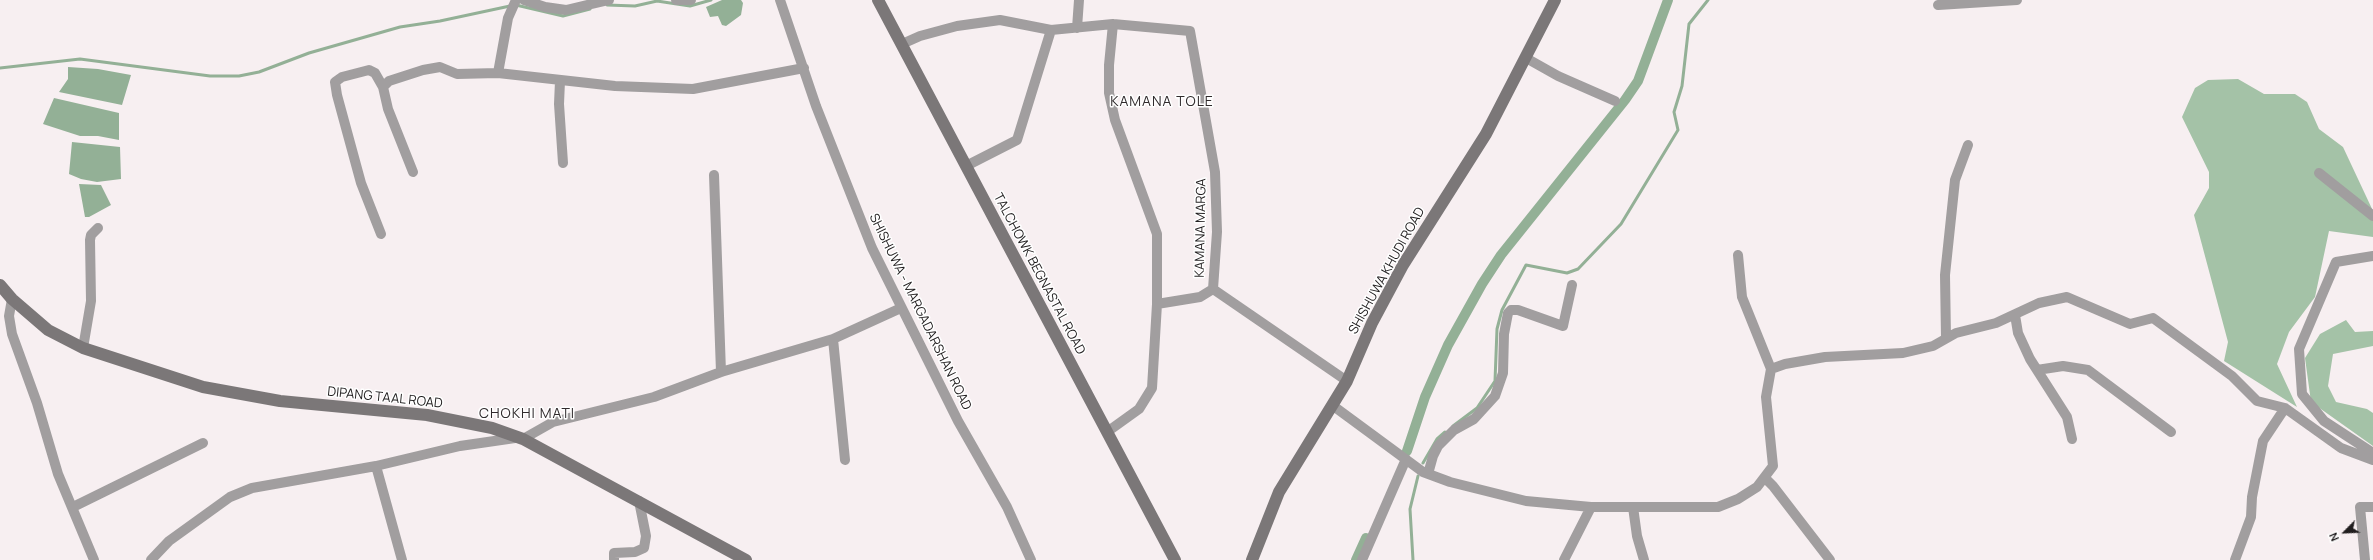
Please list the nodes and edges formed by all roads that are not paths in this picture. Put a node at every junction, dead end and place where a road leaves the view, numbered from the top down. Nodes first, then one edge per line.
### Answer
1 (609, 0) edge
2 (676, 0) edge
3 (691, 0) edge
4 (780, 0) edge
5 (878, 0) edge
6 (1079, 0) edge
7 (1555, 0) edge
8 (2017, 0) edge
9 (517, 2) edge
10 (1938, 5) dead end
11 (1113, 24) junction
12 (1077, 28) junction
13 (1051, 30) junction
14 (902, 44) junction
15 (1526, 58) junction
16 (804, 68) junction
17 (498, 73) junction
18 (560, 81) junction
19 (383, 87) junction
20 (1615, 101) dead end
21 (1968, 145) dead end
22 (563, 163) dead end
23 (966, 166) junction
24 (413, 172) dead end
25 (2319, 173) dead end
26 (714, 175) dead end
27 (2373, 216) edge
28 (98, 228) dead end
29 (381, 234) dead end
30 (1738, 255) dead end
31 (2373, 256) edge
32 (0, 285) edge
33 (1572, 285) dead end
34 (1212, 289) junction
35 (12, 299) junction
36 (1157, 304) junction
37 (901, 308) junction
38 (2015, 315) junction
39 (1946, 338) junction
40 (833, 339) junction
41 (83, 348) junction
42 (1771, 369) junction
43 (2037, 370) junction
44 (721, 372) junction
45 (1347, 381) junction
46 (1332, 405) junction
47 (2285, 408) junction
48 (1107, 432) junction
49 (2171, 432) dead end
50 (519, 438) junction
51 (2072, 439) dead end
52 (203, 443) dead end
53 (2373, 452) edge
54 (845, 460) dead end
55 (1406, 460) junction
56 (2373, 460) edge
57 (376, 466) junction
58 (1428, 474) junction
59 (1765, 478) junction
60 (639, 501) junction
61 (2373, 506) edge
62 (73, 507) junction
63 (1591, 507) junction
64 (1633, 507) junction
65 (94, 560) edge
66 (151, 560) edge
67 (402, 560) edge
68 (614, 560) edge
69 (746, 560) edge
70 (1031, 560) edge
71 (1175, 560) edge
72 (1252, 560) edge
73 (1362, 560) edge
74 (1564, 560) edge
75 (1644, 560) edge
76 (1830, 560) edge
77 (2236, 560) edge
78 (2365, 560) edge

1 - 9 street
2 - 3 street
4 - 16 street, SHISHUWA - MARGADARSHAN ROAD
5 - 14 main road, TALCHOWK BEGNASTAL ROAD
6 - 12 street
7 - 15 main road, SHISHUWA KHUDI ROAD
8 - 10 street
9 - 17 street
11 - 12 street, KAMANA MARGA
11 - 34 street, KAMANA MARGA
11 - 36 street
12 - 13 street, KAMANA MARGA
13 - 14 street, KAMANA MARGA
13 - 23 street
14 - 23 main road, TALCHOWK BEGNASTAL ROAD
15 - 20 street
15 - 45 main road, SHISHUWA KHUDI ROAD
16 - 18 street
16 - 37 street, SHISHUWA - MARGADARSHAN ROAD
17 - 18 street
17 - 19 street
18 - 22 street
19 - 24 street
19 - 29 street
21 - 39 street
23 - 48 main road, TALCHOWK BEGNASTAL ROAD
25 - 27 street
26 - 44 street
28 - 41 street
30 - 42 street
31 - 53 street
32 - 35 main road, DIPANG TAAL ROAD
33 - 58 street
34 - 36 street
34 - 45 street, KAMANA MARGA
35 - 41 main road, DIPANG TAAL ROAD
35 - 62 street
36 - 48 street
37 - 40 street
37 - 70 street, SHISHUWA - MARGADARSHAN ROAD
38 - 39 street
38 - 43 street
38 - 47 street
39 - 42 street
40 - 44 street
40 - 54 street
41 - 50 main road, DIPANG TAAL ROAD
42 - 59 street
43 - 49 street
43 - 51 street
44 - 50 street
45 - 46 main road, SHISHUWA KHUDI ROAD
46 - 55 street
46 - 72 main road, SHISHUWA KHUDI ROAD
47 - 56 street
47 - 77 street
48 - 71 main road, TALCHOWK BEGNASTAL ROAD
50 - 57 street
50 - 60 main road, DIPANG TAAL ROAD
52 - 62 street
55 - 58 street
55 - 73 street
57 - 66 street
57 - 67 street
58 - 63 street
59 - 64 street
59 - 76 street
60 - 68 street
60 - 69 main road, DIPANG TAAL ROAD
61 - 78 street
62 - 65 street
63 - 64 street
63 - 74 street
64 - 75 street

